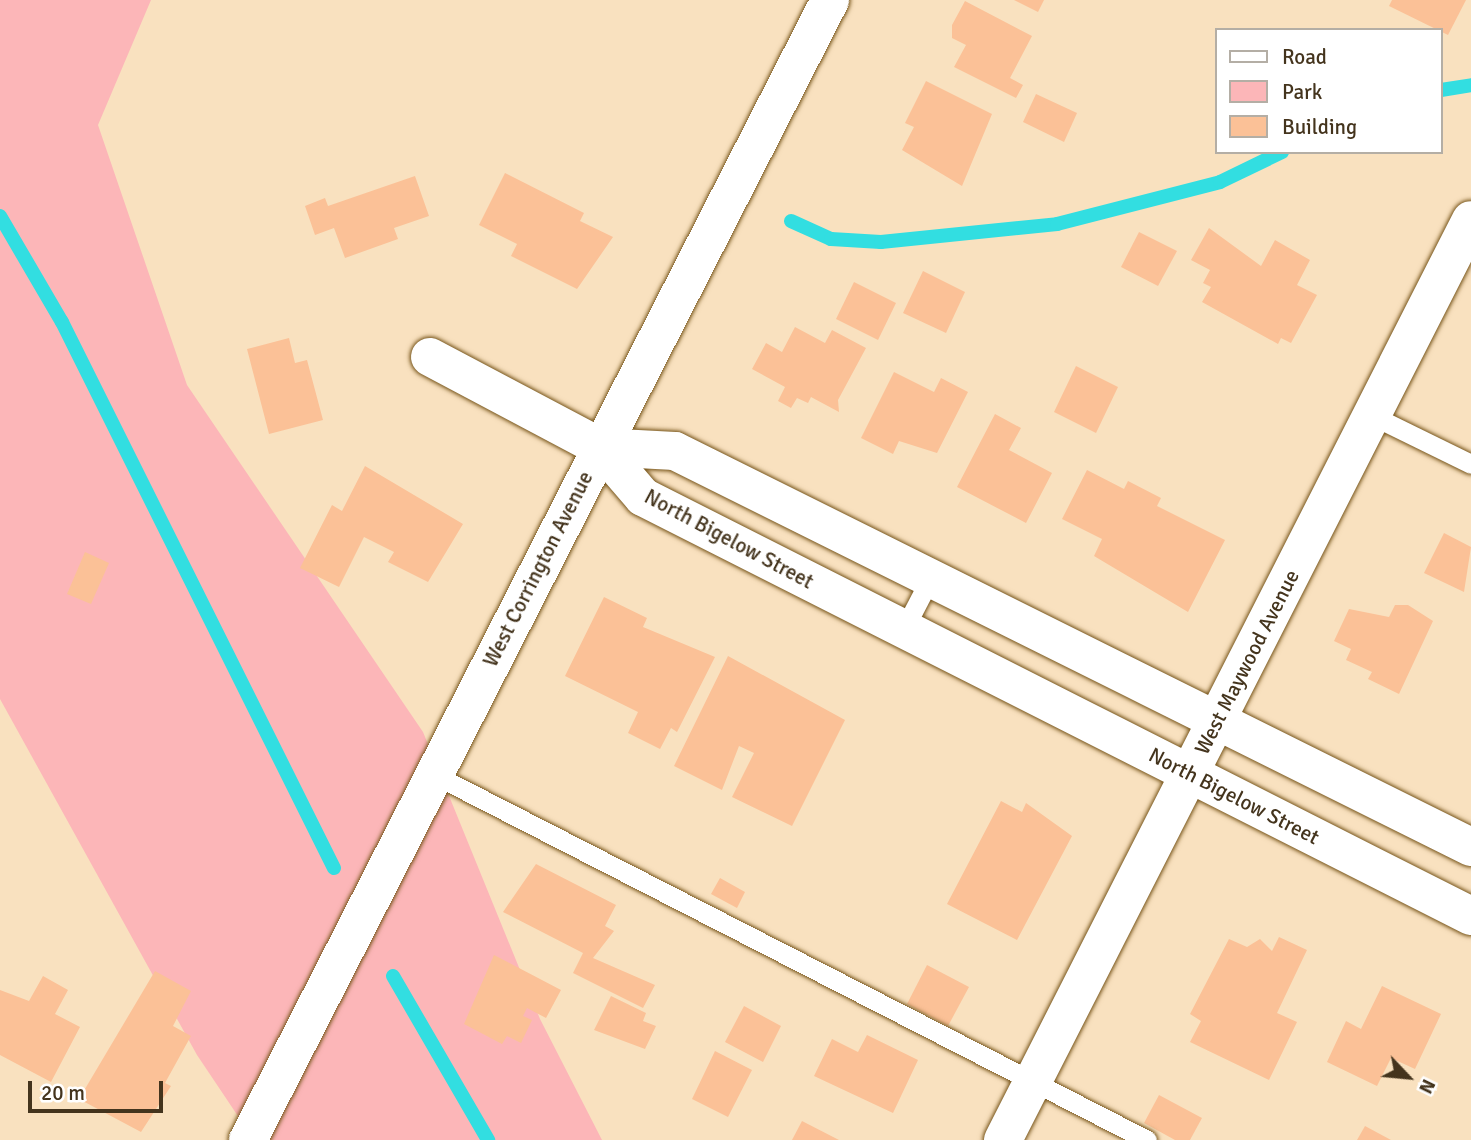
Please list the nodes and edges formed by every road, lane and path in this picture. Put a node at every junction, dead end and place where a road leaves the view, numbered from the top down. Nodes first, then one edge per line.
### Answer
1 (830, 0) edge
2 (1471, 220) edge
3 (430, 357) dead end
4 (1371, 415) junction
5 (600, 447) junction
6 (1471, 464) edge
7 (930, 577) junction
8 (904, 629) junction
9 (1218, 719) junction
10 (435, 775) junction
11 (1191, 775) junction
12 (1471, 847) edge
13 (1471, 916) edge
14 (1033, 1080) junction
15 (248, 1140) edge
16 (1003, 1140) edge
17 (1147, 1140) edge

1 - 5 street, West Corrington Avenue
2 - 4 street, West Maywood Avenue
3 - 5 street
4 - 6 lane
4 - 9 street, West Maywood Avenue
5 - 7 street
5 - 8 street, North Bigelow Street
5 - 10 street, West Corrington Avenue
7 - 8 lane
7 - 9 street
8 - 11 street, North Bigelow Street
9 - 11 street, West Maywood Avenue
9 - 12 street
10 - 14 lane
10 - 15 street, West Corrington Avenue
11 - 13 street, North Bigelow Street
11 - 14 street, West Maywood Avenue
14 - 16 street, West Maywood Avenue
14 - 17 lane

